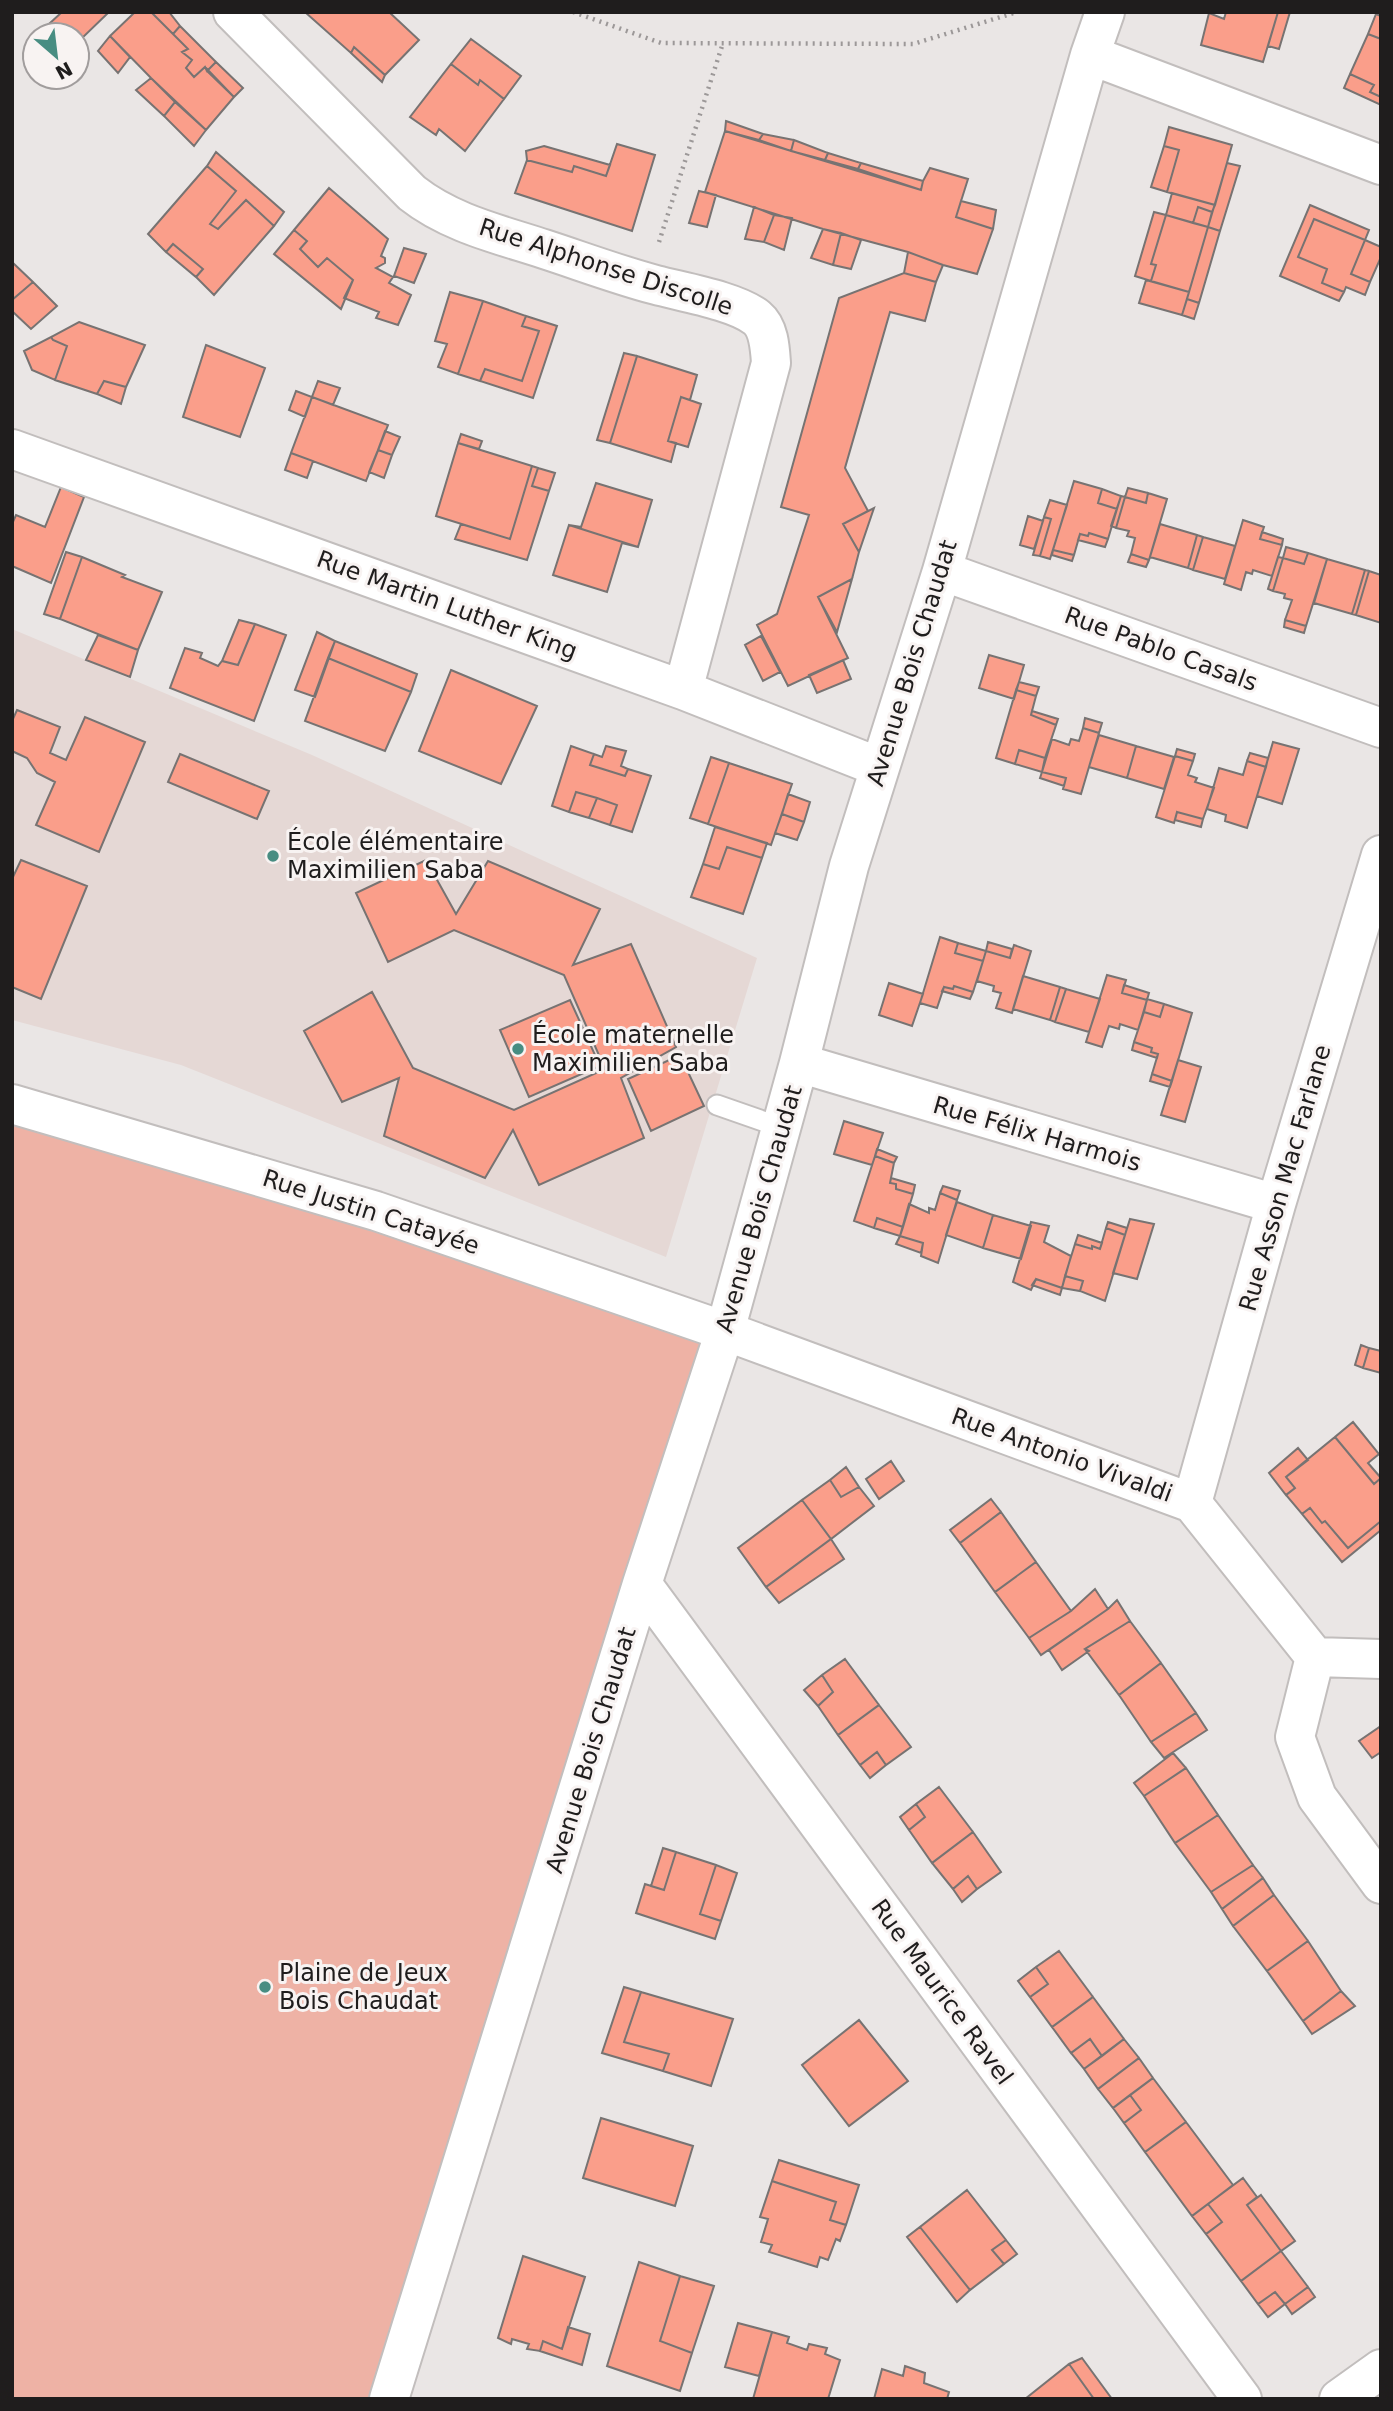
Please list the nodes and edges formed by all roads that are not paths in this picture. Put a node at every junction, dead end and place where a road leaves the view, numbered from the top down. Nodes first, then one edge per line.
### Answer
1 (233, 12) edge
2 (1105, 12) edge
3 (1090, 55) junction
4 (1381, 165) edge
5 (12, 449) edge
6 (942, 571) junction
7 (683, 690) junction
8 (1381, 728) edge
9 (879, 768) junction
10 (1381, 855) edge
11 (799, 1063) junction
12 (12, 1104) edge
13 (717, 1105) dead end
14 (780, 1127) junction
15 (1276, 1204) junction
16 (725, 1331) junction
17 (1192, 1503) junction
18 (642, 1584) junction
19 (1315, 1657) junction
20 (1381, 1658) edge
21 (1381, 1884) edge
22 (1381, 2369) edge
23 (402, 2395) edge
24 (1242, 2399) edge
25 (1339, 2399) edge

1 - 7 street, Rue Alphonse Discolle
2 - 3 street, Avenue Bois Chaudat
3 - 4 street
3 - 6 street, Avenue Bois Chaudat
5 - 7 street, Rue Martin Luther King
6 - 8 street, Rue Pablo Casals
6 - 9 street, Avenue Bois Chaudat
7 - 9 street, Rue Martin Luther King
9 - 11 street, Avenue Bois Chaudat
10 - 15 street, Rue Asson Mac Farlane
11 - 14 street, Avenue Bois Chaudat
11 - 15 street, Rue Félix Harmois
12 - 16 street, Rue Justin Catayée
13 - 14 lane
14 - 16 street, Avenue Bois Chaudat
15 - 17 street, Rue Asson Mac Farlane
16 - 17 street, Rue Antonio Vivaldi
16 - 18 street, Avenue Bois Chaudat
17 - 19 street, Rue Antonio Vivaldi
18 - 23 street, Avenue Bois Chaudat
18 - 24 street, Rue Maurice Ravel
19 - 20 street
19 - 21 street
22 - 25 street

